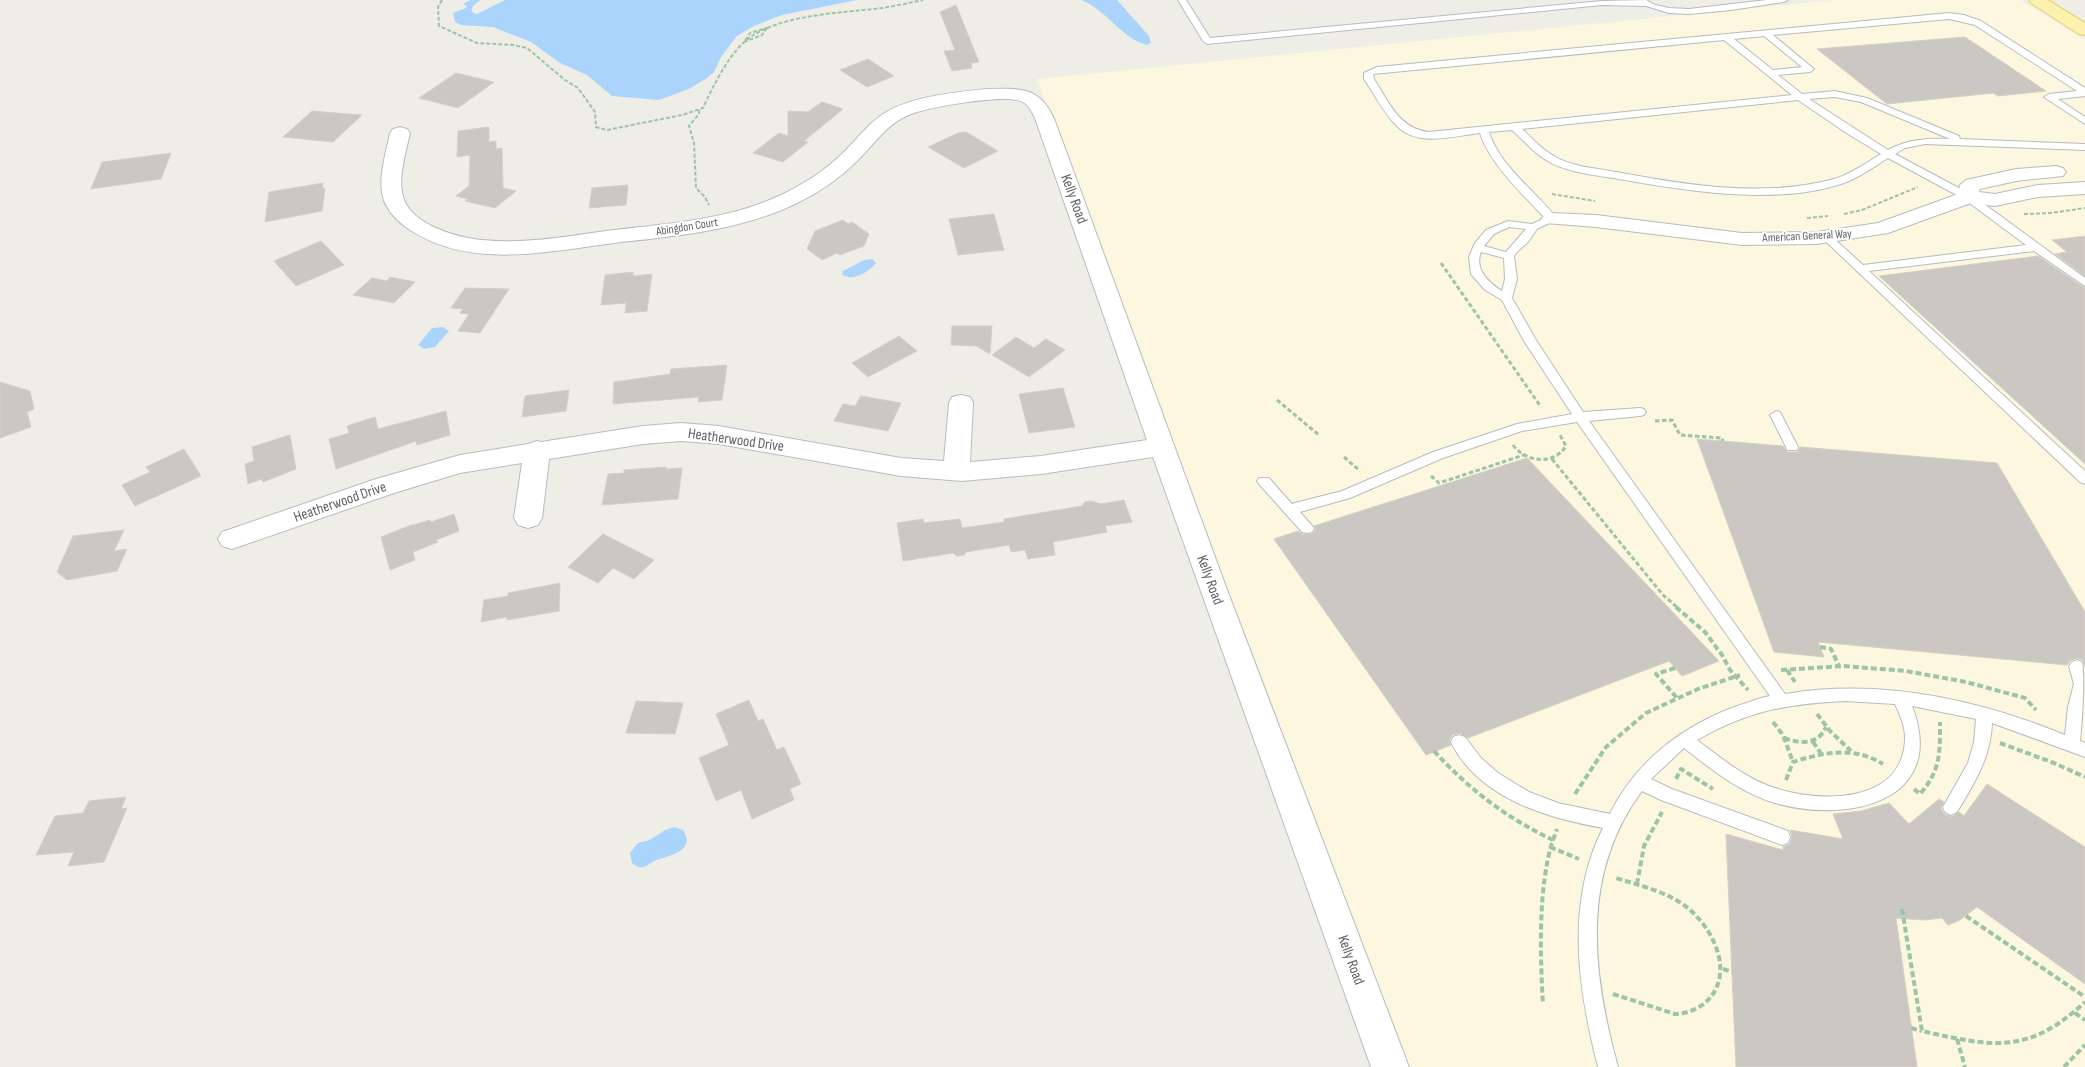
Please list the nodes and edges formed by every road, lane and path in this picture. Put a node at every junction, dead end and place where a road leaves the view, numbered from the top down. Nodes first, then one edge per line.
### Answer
1 (442, 0) edge
2 (923, 0) edge
3 (1182, 0) edge
4 (1502, 0) edge
5 (1784, 0) edge
6 (2037, 0) edge
7 (1643, 2) edge
8 (1514, 12) junction
9 (2085, 30) edge
10 (1764, 32) junction
11 (1726, 36) junction
12 (1771, 73) junction
13 (2085, 92) edge
14 (1027, 97) joint
15 (1800, 97) junction
16 (699, 110) junction
17 (2085, 121) edge
18 (1514, 126) junction
19 (1484, 130) junction
20 (400, 133) dead end
21 (1963, 142) junction
22 (2085, 147) edge
23 (1888, 154) junction
24 (2085, 173) edge
25 (2085, 188) edge
26 (1968, 197) junction
27 (2085, 208) edge
28 (2018, 213) dead end
29 (1552, 220) junction
30 (714, 223) junction
31 (1532, 227) junction
32 (1826, 237) junction
33 (2037, 247) junction
34 (1477, 248) junction
35 (1509, 256) junction
36 (1441, 262) dead end
37 (1860, 269) junction
38 (2085, 283) edge
39 (1506, 298) junction
40 (1277, 400) dead end
41 (961, 402) dead end
42 (1640, 412) dead end
43 (1776, 415) dead end
44 (1580, 418) junction
45 (1551, 422) junction
46 (1503, 433) junction
47 (1319, 435) dead end
48 (1162, 447) junction
49 (1792, 447) dead end
50 (537, 450) junction
51 (1524, 456) junction
52 (1552, 459) junction
53 (956, 472) junction
54 (1428, 473) dead end
55 (2085, 479) edge
56 (1264, 481) dead end
57 (1289, 509) junction
58 (528, 518) dead end
59 (1307, 528) dead end
60 (232, 539) dead end
61 (1820, 648) dead end
62 (1839, 666) dead end
63 (2077, 666) dead end
64 (1675, 668) dead end
65 (1737, 676) dead end
66 (1677, 698) dead end
67 (1901, 698) junction
68 (1780, 700) junction
69 (1984, 714) junction
70 (1826, 727) dead end
71 (1784, 738) dead end
72 (1684, 739) junction
73 (1459, 742) dead end
74 (1812, 742) junction
75 (2079, 747) edge
76 (1434, 751) dead end
77 (1822, 755) dead end
78 (1638, 781) junction
79 (1951, 807) dead end
80 (1612, 822) junction
81 (1782, 837) dead end
82 (1550, 847) junction
83 (1596, 867) junction
84 (1902, 909) dead end
85 (1966, 916) dead end
86 (1723, 969) junction
87 (1732, 972) dead end
88 (1591, 987) junction
89 (2085, 997) edge
90 (2085, 1002) edge
91 (1543, 1004) dead end
92 (2075, 1013) junction
93 (2085, 1020) edge
94 (1911, 1028) dead end
95 (1922, 1031) junction
96 (1957, 1039) junction
97 (2085, 1045) edge
98 (1390, 1067) edge
99 (1608, 1067) edge
100 (1965, 1067) edge
101 (2064, 1067) edge

1 - 16 path
2 - 16 path
3 - 8 lane
4 - 8 lane
5 - 7 lane
6 - 9 main road
7 - 8 lane
10 - 11 lane
10 - 12 lane
10 - 13 lane
11 - 12 lane
11 - 19 lane
12 - 15 lane
13 - 17 lane
14 - 30 street, Abingdon Court
14 - 48 street, Kelly Road
15 - 18 lane
15 - 21 lane
15 - 23 lane
16 - 30 path
18 - 19 lane
18 - 23 lane
19 - 29 lane
20 - 30 street, Abingdon Court
21 - 22 lane
21 - 23 lane
23 - 26 lane
24 - 26 street
25 - 26 street
26 - 32 street, American General Way
26 - 33 lane
27 - 28 path
29 - 31 lane
29 - 32 street, American General Way
31 - 34 lane
31 - 35 lane
32 - 37 lane
33 - 37 lane
33 - 38 lane
34 - 35 lane
34 - 39 lane
35 - 39 lane
36 - 45 path
37 - 55 lane
39 - 44 lane
40 - 47 path
41 - 53 street
42 - 44 lane
43 - 49 lane
44 - 45 lane
44 - 68 lane
45 - 46 lane
45 - 52 path
46 - 51 path
46 - 57 lane
48 - 53 street, Heatherwood Drive
48 - 98 street, Kelly Road
50 - 53 street, Heatherwood Drive
50 - 58 street
50 - 60 street, Heatherwood Drive
51 - 52 path
51 - 54 path
52 - 65 path
56 - 57 lane
57 - 59 lane
61 - 62 path
63 - 75 lane
64 - 66 path
67 - 68 lane
67 - 69 lane
67 - 72 lane
68 - 72 lane
69 - 75 lane
69 - 79 lane
70 - 74 path
71 - 74 path
72 - 78 lane
73 - 80 lane
74 - 77 path
76 - 82 path
78 - 80 lane
78 - 81 lane
80 - 83 lane
82 - 83 path
82 - 91 path
83 - 86 path
83 - 88 lane
84 - 95 path
85 - 89 path
86 - 87 path
86 - 88 path
88 - 99 lane
90 - 92 path
92 - 93 path
92 - 96 path
94 - 95 path
95 - 96 path
96 - 100 path
97 - 101 path

